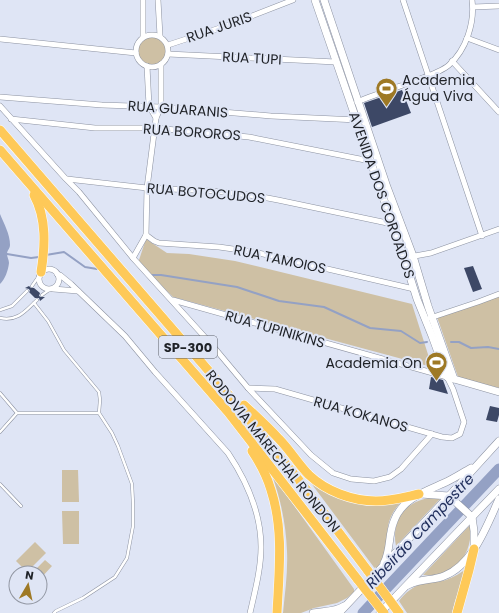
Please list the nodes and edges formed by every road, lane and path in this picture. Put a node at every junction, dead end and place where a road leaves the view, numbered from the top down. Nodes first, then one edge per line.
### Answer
1 (143, 0) edge
2 (158, 0) edge
3 (293, 0) edge
4 (315, 0) edge
5 (324, 0) edge
6 (403, 0) edge
7 (472, 0) edge
8 (499, 6) edge
9 (473, 7) junction
10 (160, 36) junction
11 (143, 37) junction
12 (467, 38) junction
13 (0, 39) edge
14 (168, 45) junction
15 (499, 50) edge
16 (136, 53) junction
17 (168, 54) junction
18 (336, 62) junction
19 (452, 62) junction
20 (161, 64) junction
21 (147, 66) junction
22 (428, 76) junction
23 (0, 97) edge
24 (359, 101) junction
25 (351, 104) junction
26 (0, 106) edge
27 (149, 106) junction
28 (161, 106) junction
29 (499, 112) edge
30 (156, 118) junction
31 (11, 119) junction
32 (365, 119) junction
33 (356, 120) junction
34 (155, 128) junction
35 (0, 130) edge
36 (0, 150) edge
37 (370, 161) junction
38 (14, 166) junction
39 (66, 179) junction
40 (147, 188) junction
41 (392, 224) junction
42 (499, 229) edge
43 (146, 235) junction
44 (482, 236) junction
45 (413, 256) junction
46 (133, 258) junction
47 (404, 258) junction
48 (40, 274) junction
49 (58, 274) junction
50 (32, 286) dead end
51 (51, 289) junction
52 (414, 290) junction
53 (27, 291) dead end
54 (78, 291) junction
55 (499, 294) edge
56 (42, 295) dead end
57 (37, 300) dead end
58 (172, 300) junction
59 (34, 303) junction
60 (0, 310) edge
61 (0, 318) edge
62 (429, 318) junction
63 (214, 377) junction
64 (447, 377) junction
65 (454, 379) junction
66 (248, 388) junction
67 (453, 389) junction
68 (499, 392) edge
69 (0, 393) edge
70 (228, 412) junction
71 (17, 413) junction
72 (99, 413) junction
73 (464, 422) joint
74 (0, 432) edge
75 (432, 434) junction
76 (499, 441) edge
77 (478, 464) junction
78 (0, 484) edge
79 (499, 489) edge
80 (419, 494) junction
81 (450, 497) junction
82 (499, 499) edge
83 (21, 506) dead end
84 (470, 515) junction
85 (474, 549) junction
86 (382, 569) junction
87 (403, 588) junction
88 (350, 601) junction
89 (54, 613) edge
90 (250, 613) edge
91 (277, 613) edge
92 (313, 613) edge
93 (339, 613) edge
94 (380, 613) edge
95 (384, 613) edge
96 (399, 613) edge
97 (457, 613) edge

1 - 11 street
2 - 10 street
3 - 14 street, RUA JURIS
4 - 18 street, AVENIDA DOS COROADOS
5 - 24 street, AVENIDA DOS COROADOS
6 - 22 street
7 - 9 street
8 - 9 street
9 - 12 street
10 - 11 street
10 - 14 street
11 - 16 street
12 - 15 street
12 - 19 street
13 - 16 street
14 - 17 street
16 - 21 street
17 - 18 street, RUA TUPI
17 - 20 street
18 - 25 street, AVENIDA DOS COROADOS
19 - 22 street
19 - 29 street
20 - 21 street
20 - 28 street
21 - 27 street
22 - 24 street
22 - 44 street
23 - 27 street, RUA GUARANIS
24 - 25 street
24 - 32 street, AVENIDA DOS COROADOS
25 - 33 street, AVENIDA DOS COROADOS
26 - 31 street
27 - 28 street, RUA GUARANIS
27 - 30 street
28 - 30 street
28 - 33 street, RUA GUARANIS
30 - 34 street
31 - 34 street, RUA BOROROS
31 - 39 street
32 - 33 street, RUA GUARANIS
32 - 45 street, AVENIDA DOS COROADOS
33 - 37 street, AVENIDA DOS COROADOS
34 - 37 street, RUA BOROROS
34 - 40 street
35 - 63 highway, RODOVIA MARECHAL RONDON / SP-300
36 - 38 highway, RODOVIA MARECHAL RONDON / SP-300
37 - 41 street, AVENIDA DOS COROADOS
38 - 48 highway
38 - 70 highway, RODOVIA MARECHAL RONDON / SP-300
39 - 40 street, RUA BOTOCUDOS
39 - 46 street
40 - 41 street, RUA BOTOCUDOS
40 - 43 street
41 - 47 street, AVENIDA DOS COROADOS
42 - 44 street
43 - 46 street
43 - 52 street, RUA TAMOIOS
44 - 45 street
45 - 47 street
45 - 62 street, AVENIDA DOS COROADOS
46 - 58 street
47 - 52 street, AVENIDA DOS COROADOS
48 - 49 street
48 - 50 lane
48 - 51 street
49 - 51 street
49 - 54 street
51 - 54 street
51 - 56 lane
52 - 62 street, AVENIDA DOS COROADOS
53 - 60 lane
54 - 90 street
55 - 62 street
57 - 59 lane
58 - 64 street, RUA TUPINIKINS
58 - 66 street
59 - 61 lane
59 - 72 lane
62 - 64 street, AVENIDA DOS COROADOS
62 - 65 street, AVENIDA DOS COROADOS
63 - 80 highway
63 - 96 highway, RODOVIA MARECHAL RONDON / SP-300, bridge
64 - 65 street
64 - 67 street, AVENIDA DOS COROADOS
65 - 67 street, AVENIDA DOS COROADOS
65 - 68 street
66 - 75 street, RUA KOKANOS
66 - 75 street
67 - 73 street, AVENIDA DOS COROADOS
69 - 71 lane
70 - 91 highway
70 - 95 highway, RODOVIA MARECHAL RONDON / SP-300, bridge
71 - 72 lane
71 - 74 lane
72 - 89 lane
73 - 75 street, RUA KOKANOS
76 - 77 street
77 - 80 street
77 - 81 street
78 - 83 lane
79 - 84 street
80 - 81 street
80 - 86 street
81 - 84 street
81 - 86 street
82 - 85 street
84 - 85 street
84 - 87 street
85 - 87 street
85 - 97 highway
86 - 88 street
87 - 94 street
88 - 92 street
88 - 93 street

